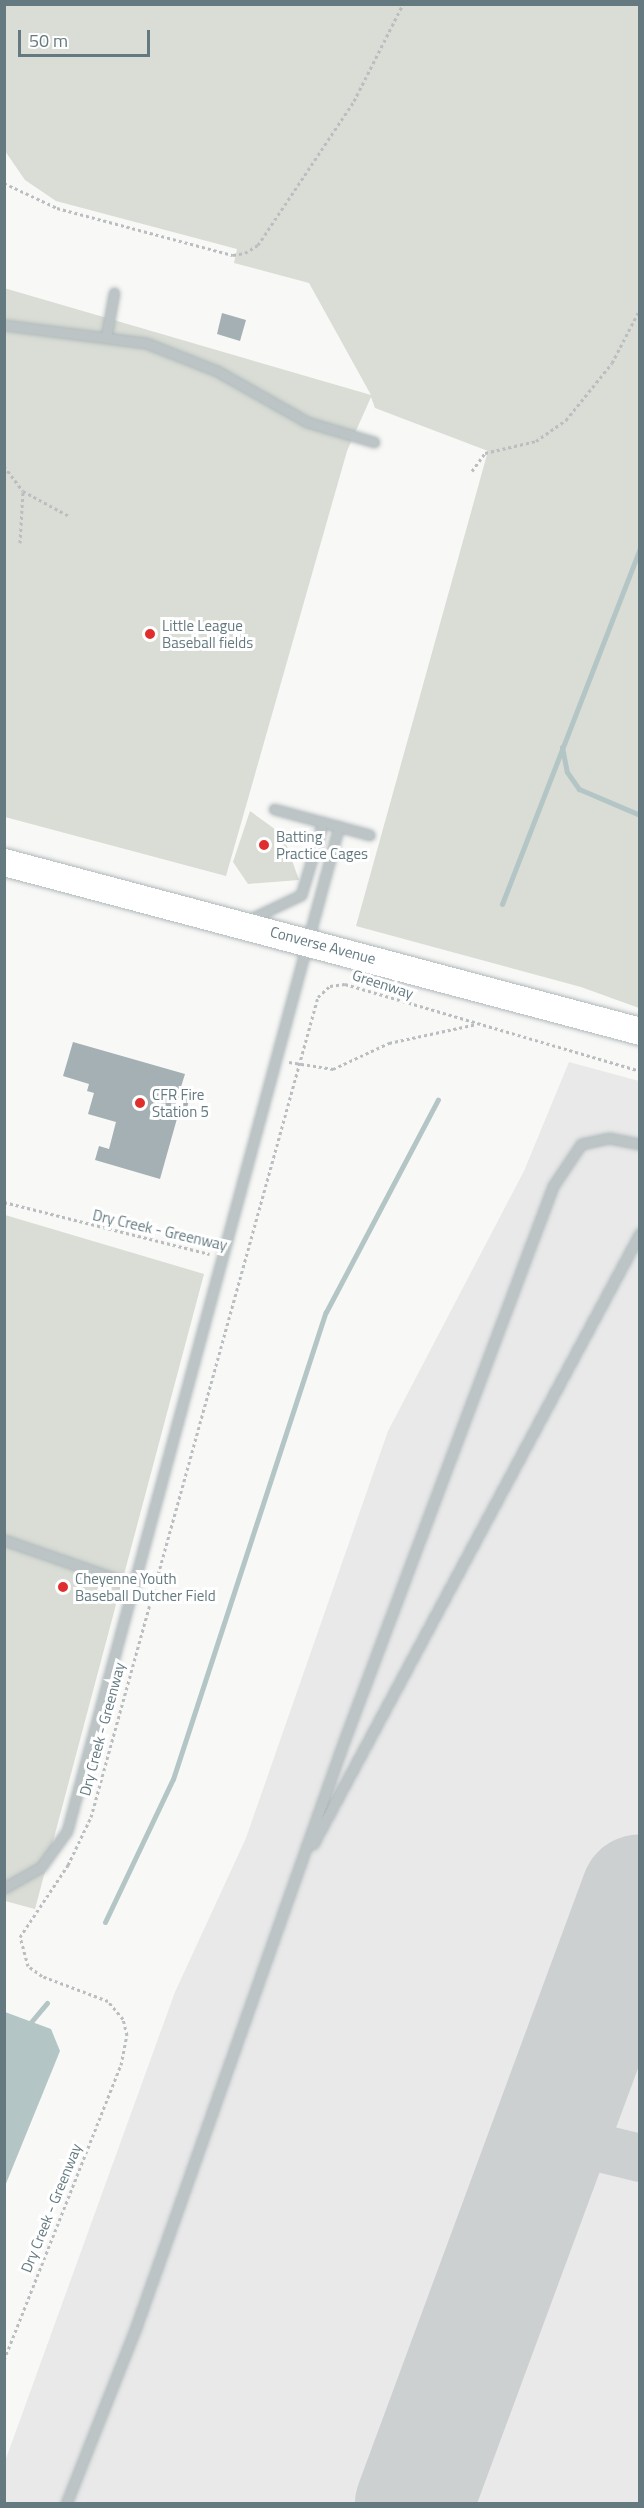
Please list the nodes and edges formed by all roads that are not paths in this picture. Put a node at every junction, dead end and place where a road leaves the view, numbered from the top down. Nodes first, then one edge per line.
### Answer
1 (114, 293) dead end
2 (4, 325) edge
3 (106, 337) junction
4 (374, 442) dead end
5 (274, 809) dead end
6 (323, 822) junction
7 (339, 826) junction
8 (370, 835) dead end
9 (4, 862) edge
10 (241, 923) junction
11 (306, 940) junction
12 (639, 1031) edge
13 (639, 1144) edge
14 (639, 1233) edge
15 (4, 1540) edge
16 (134, 1585) junction
17 (299, 1870) junction
18 (4, 1888) edge
19 (66, 2504) edge

1 - 3 lane
2 - 3 lane
3 - 4 lane
5 - 6 lane
6 - 7 lane
6 - 10 lane
7 - 8 lane
7 - 11 lane
9 - 10 main road, Converse Avenue
10 - 11 main road, Converse Avenue
11 - 12 main road, Converse Avenue
11 - 16 lane
13 - 17 lane
14 - 17 lane
15 - 16 lane
16 - 18 lane
17 - 19 lane

